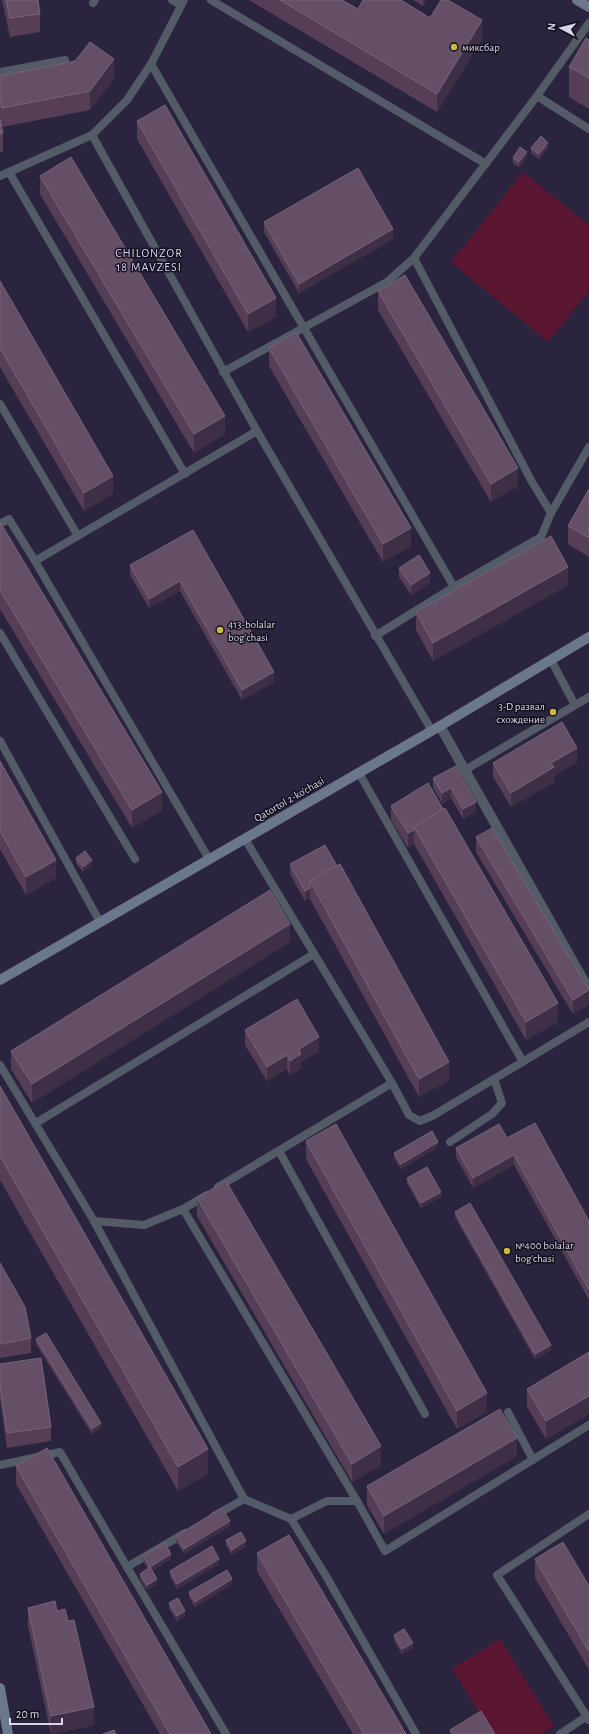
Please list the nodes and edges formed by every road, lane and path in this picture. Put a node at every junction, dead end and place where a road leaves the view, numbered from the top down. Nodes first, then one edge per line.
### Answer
1 (172, 0) edge
2 (211, 0) edge
3 (578, 0) edge
4 (183, 3) edge
5 (589, 7) edge
6 (589, 23) edge
7 (65, 60) dead end
8 (151, 64) junction
9 (0, 72) edge
10 (537, 96) junction
11 (589, 128) edge
12 (92, 136) junction
13 (486, 164) junction
14 (9, 172) junction
15 (0, 176) edge
16 (414, 258) junction
17 (303, 328) junction
18 (223, 372) junction
19 (0, 404) edge
20 (257, 431) junction
21 (589, 447) edge
22 (185, 474) junction
23 (551, 513) junction
24 (0, 524) edge
25 (78, 536) junction
26 (35, 561) junction
27 (454, 587) junction
28 (0, 633) edge
29 (375, 636) junction
30 (589, 637) edge
31 (550, 660) junction
32 (589, 697) edge
33 (575, 705) junction
34 (436, 729) junction
35 (0, 741) edge
36 (464, 770) junction
37 (360, 773) junction
38 (245, 839) junction
39 (209, 859) junction
40 (135, 860) dead end
41 (100, 922) junction
42 (314, 954) junction
43 (0, 980) edge
44 (589, 990) edge
45 (589, 1022) edge
46 (523, 1062) junction
47 (0, 1065) edge
48 (494, 1079) junction
49 (392, 1083) junction
50 (36, 1123) junction
51 (450, 1142) dead end
52 (279, 1151) junction
53 (183, 1209) junction
54 (94, 1221) junction
55 (508, 1412) dead end
56 (425, 1414) dead end
57 (589, 1425) edge
58 (533, 1460) junction
59 (0, 1465) edge
60 (244, 1499) junction
61 (357, 1501) junction
62 (589, 1514) edge
63 (210, 1519) edge
64 (291, 1519) junction
65 (189, 1531) edge
66 (127, 1567) junction
67 (0, 1688) edge
68 (588, 1718) edge
69 (8, 1734) edge
70 (226, 1734) edge
71 (416, 1734) edge
72 (560, 1734) edge

1 - 4 lane
2 - 13 lane
3 - 5 main road
4 - 8 lane
6 - 10 lane
7 - 9 lane
8 - 12 lane
8 - 17 lane
10 - 11 lane
10 - 13 lane
12 - 14 lane
12 - 18 lane
13 - 16 lane
14 - 15 lane
14 - 22 lane
16 - 17 lane
16 - 23 lane
17 - 18 lane
17 - 27 lane
18 - 20 lane
19 - 25 lane
20 - 22 lane
20 - 29 lane
21 - 23 lane
22 - 25 lane
23 - 27 lane
24 - 26 lane
25 - 26 lane
26 - 39 lane
27 - 29 lane
28 - 40 lane
29 - 34 lane
30 - 31 main road, Qatortol 2-ko'chasi
31 - 33 lane
31 - 34 main road, Qatortol 2-ko'chasi
32 - 33 lane
33 - 36 lane
34 - 36 street
34 - 37 main road, Qatortol 2-ko'chasi
35 - 41 lane
36 - 44 street
37 - 38 main road, Qatortol 2-ko'chasi
37 - 46 lane
38 - 39 main road, Qatortol 2-ko'chasi
38 - 42 lane
39 - 41 main road, Qatortol 2-ko'chasi
41 - 43 main road, Qatortol 2-ko'chasi
42 - 49 lane
42 - 50 lane
45 - 46 lane
46 - 48 lane
47 - 50 lane
48 - 49 lane
48 - 51 lane
49 - 52 lane
50 - 54 lane
52 - 53 lane
52 - 56 lane
53 - 54 lane
53 - 61 lane
54 - 60 lane
55 - 58 lane
57 - 58 lane
58 - 61 lane
59 - 66 lane
60 - 63 lane
60 - 64 lane
61 - 64 lane
62 - 68 lane
64 - 71 lane
65 - 66 lane
66 - 70 lane
67 - 69 main road
68 - 72 lane

